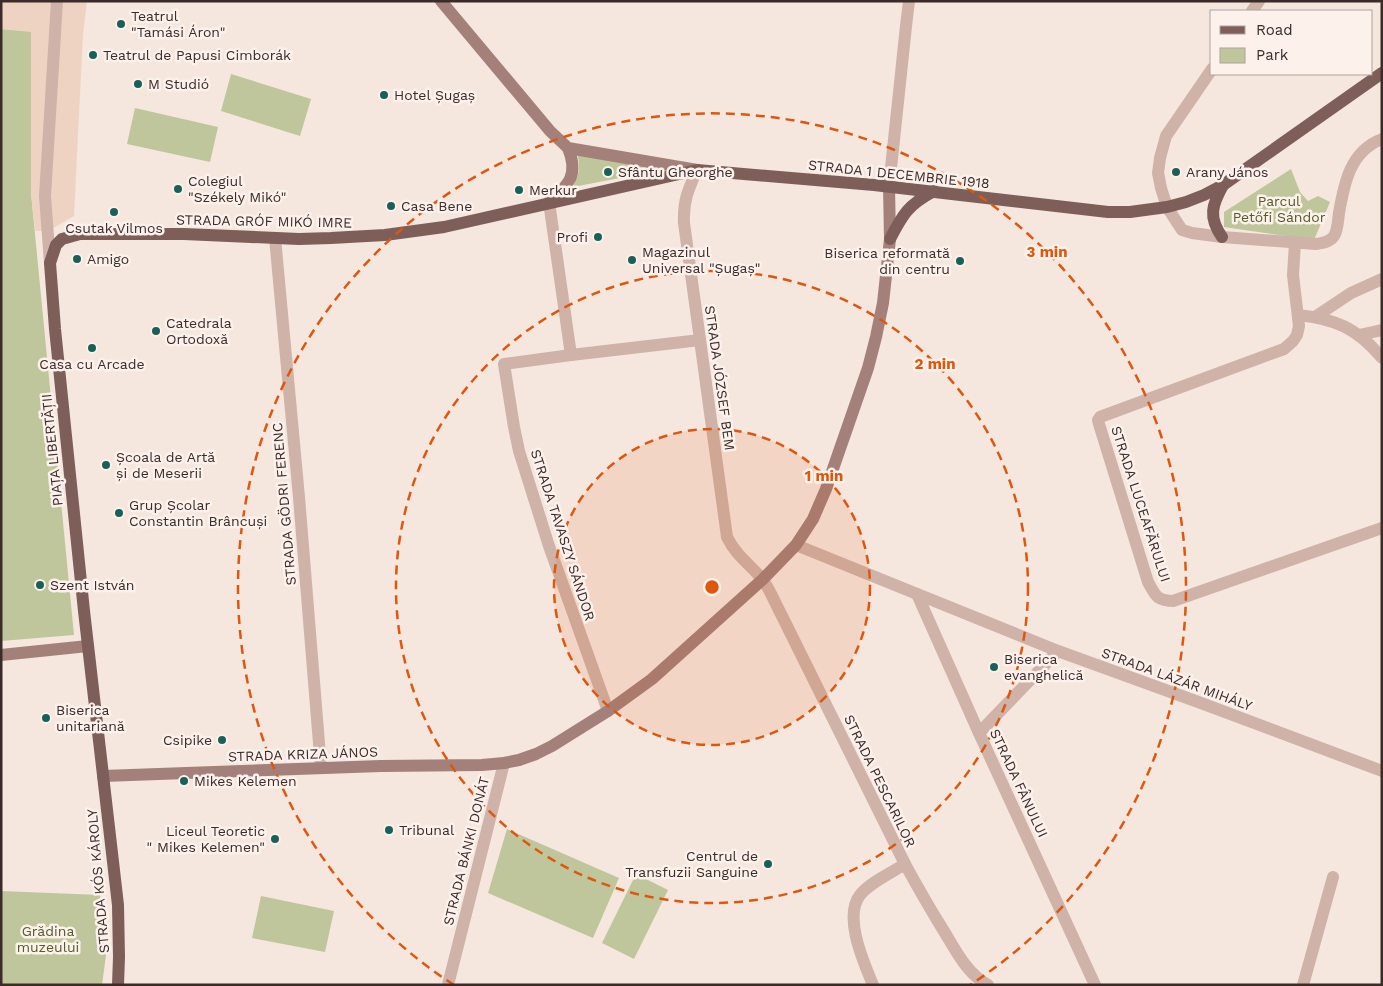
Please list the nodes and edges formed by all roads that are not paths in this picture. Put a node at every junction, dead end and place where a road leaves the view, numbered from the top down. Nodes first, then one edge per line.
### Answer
1 (57, 1) edge
2 (441, 1) edge
3 (909, 1) edge
4 (1210, 71) edge
5 (1382, 73) edge
6 (1382, 84) edge
7 (1361, 88) junction
8 (1382, 139) edge
9 (568, 148) junction
10 (697, 170) junction
11 (1223, 185) junction
12 (889, 187) junction
13 (934, 191) junction
14 (549, 202) junction
15 (1167, 207) junction
16 (1222, 237) junction
17 (275, 238) junction
18 (890, 239) junction
19 (1295, 242) junction
20 (50, 263) junction
21 (1382, 279) edge
22 (1298, 315) junction
23 (1315, 317) junction
24 (1382, 330) edge
25 (1359, 335) junction
26 (700, 340) junction
27 (571, 355) junction
28 (1382, 358) edge
29 (1382, 528) edge
30 (796, 545) junction
31 (762, 580) junction
32 (917, 594) junction
33 (88, 646) junction
34 (1058, 651) junction
35 (1, 655) edge
36 (608, 711) junction
37 (979, 733) junction
38 (504, 763) junction
39 (321, 768) junction
40 (1382, 771) edge
41 (103, 776) junction
42 (905, 864) junction
43 (1333, 877) dead end
44 (118, 985) edge
45 (448, 985) edge
46 (873, 985) edge
47 (988, 985) edge
48 (1094, 985) edge
49 (1304, 985) edge

1 - 20 street, PIAȚA LIBERTĂȚII
2 - 9 street
3 - 12 street
4 - 15 street
5 - 7 main road, STRADA 1 DECEMBRIE 1918
6 - 7 main road
7 - 11 main road, STRADA 1 DECEMBRIE 1918
8 - 19 street
9 - 10 street, STRADA 1 DECEMBRIE 1918
9 - 14 street
10 - 12 main road, STRADA 1 DECEMBRIE 1918
10 - 14 main road, STRADA GRÓF MIKÓ IMRE
10 - 26 street, STRADA JÓZSEF BEM
11 - 15 main road, STRADA 1 DECEMBRIE 1918
11 - 16 main road
12 - 13 main road, STRADA 1 DECEMBRIE 1918
12 - 18 street, STRADA BÁNKI DONÁT
13 - 15 main road, STRADA 1 DECEMBRIE 1918
13 - 18 main road
14 - 17 main road, STRADA GRÓF MIKÓ IMRE
14 - 27 street
15 - 16 street
16 - 19 street
17 - 20 main road, STRADA GRÓF MIKÓ IMRE
17 - 39 street, STRADA GÖDRI FERENC
18 - 30 street, STRADA BÁNKI DONÁT
19 - 22 street, STRADA LUCEAFĂRULUI
20 - 33 main road, PIAȚA LIBERTĂȚII
21 - 23 street
22 - 23 street
22 - 29 street, STRADA LUCEAFĂRULUI
23 - 25 street
24 - 25 street
25 - 28 street
26 - 27 street
26 - 31 street, STRADA JÓZSEF BEM
27 - 36 street, STRADA TAVASZY SÁNDOR
30 - 31 street, STRADA BÁNKI DONÁT
30 - 32 street, STRADA LÁZÁR MIHÁLY
31 - 36 street, STRADA BÁNKI DONÁT
31 - 42 street, STRADA PESCARILOR
32 - 34 street, STRADA LÁZÁR MIHÁLY
32 - 37 street, STRADA FÂNULUI
33 - 35 street
33 - 41 main road, PIAȚA LIBERTĂȚII
34 - 37 street
34 - 40 street, STRADA LÁZÁR MIHÁLY
36 - 38 street, STRADA BÁNKI DONÁT
37 - 48 street, STRADA FÂNULUI
38 - 39 street, STRADA KRIZA JÁNOS
38 - 45 street, STRADA BÁNKI DONÁT
39 - 41 street, STRADA KRIZA JÁNOS
41 - 44 main road, STRADA KÓS KÁROLY
42 - 46 street
42 - 47 street, STRADA PESCARILOR
43 - 49 street

